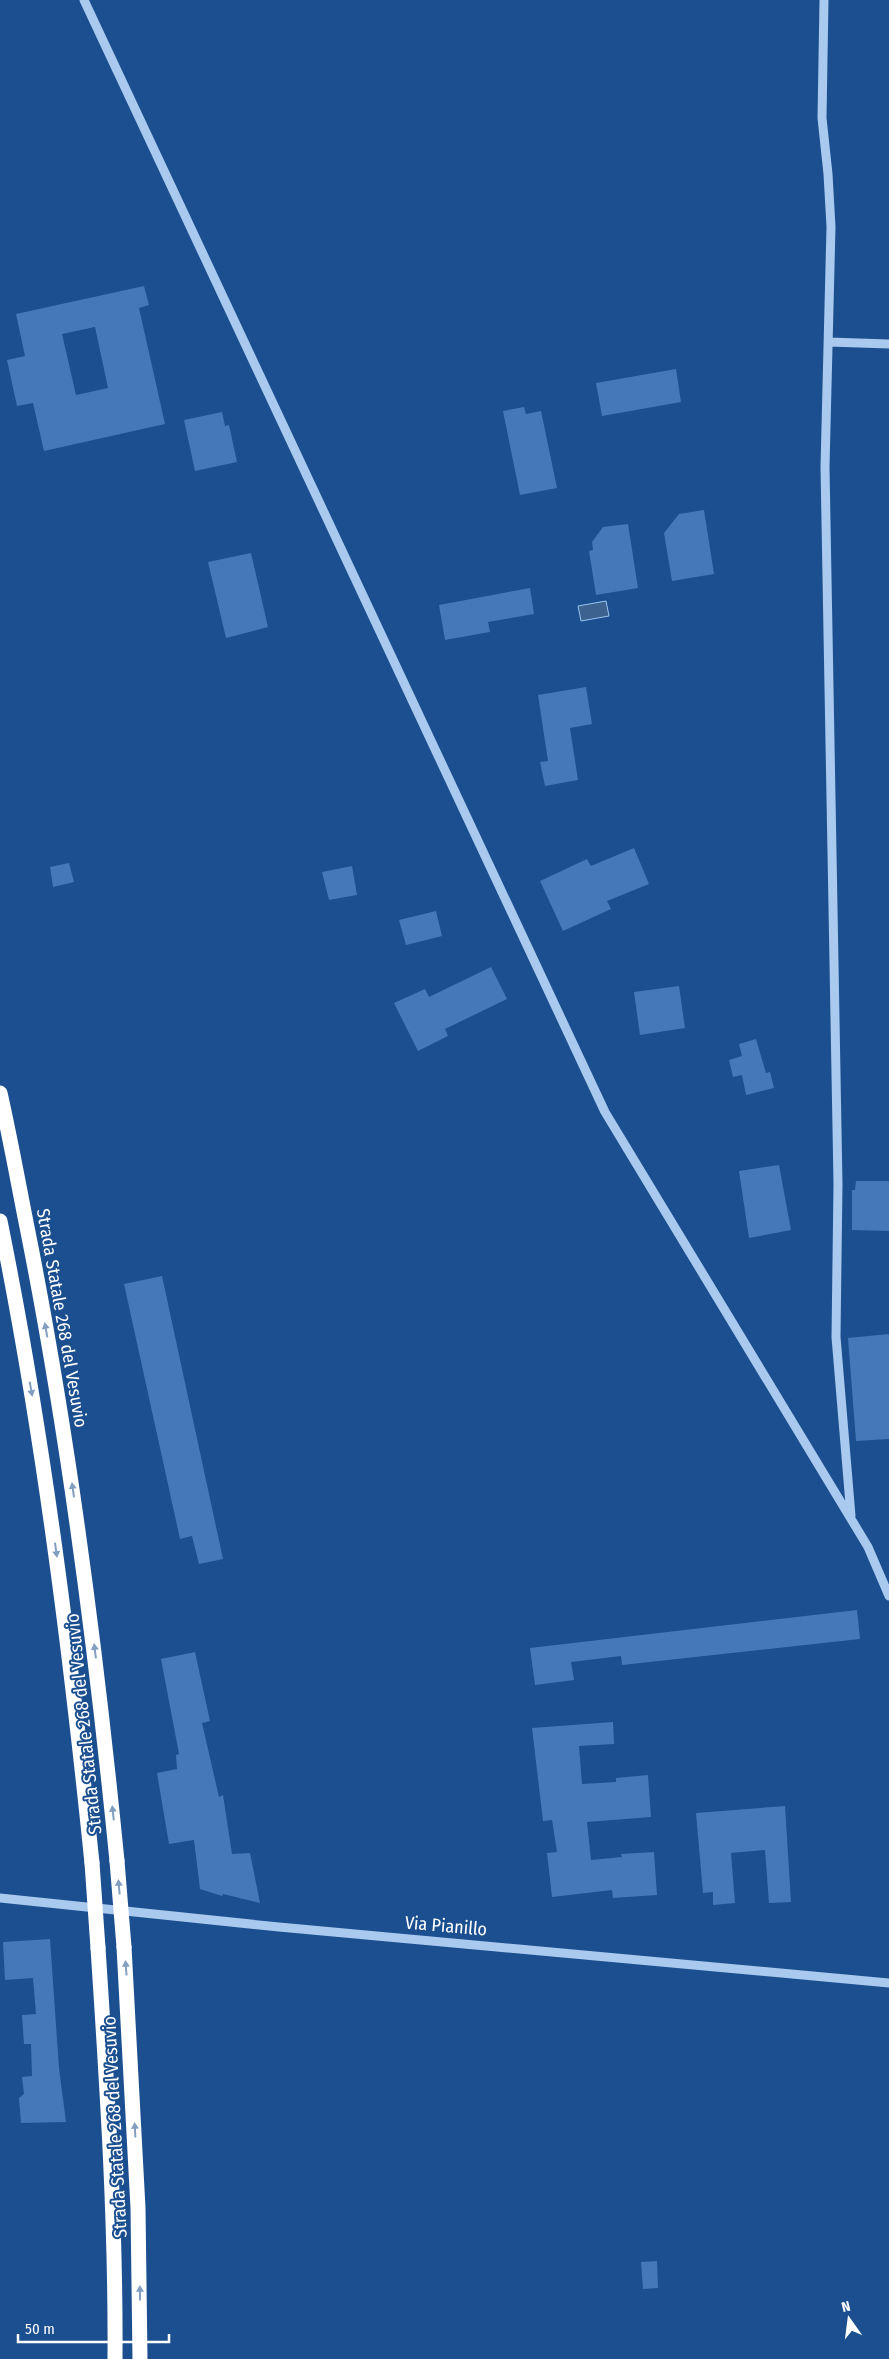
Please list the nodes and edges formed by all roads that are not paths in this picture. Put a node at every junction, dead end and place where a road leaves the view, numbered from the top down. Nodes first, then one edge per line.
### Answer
1 (84, 0) edge
2 (824, 0) edge
3 (829, 342) junction
4 (889, 344) edge
5 (0, 1093) edge
6 (0, 1221) edge
7 (851, 1519) junction
8 (889, 1596) edge
9 (0, 1898) edge
10 (889, 1983) edge
11 (115, 2359) edge
12 (140, 2359) edge

1 - 7 street
2 - 3 street
3 - 4 street
3 - 7 street
12 -> 5 highway, Strada Statale 268 del Vesuvio, bridge
6 -> 11 highway, Strada Statale 268 del Vesuvio, bridge
7 - 8 street
9 - 10 street, Via Pianillo

